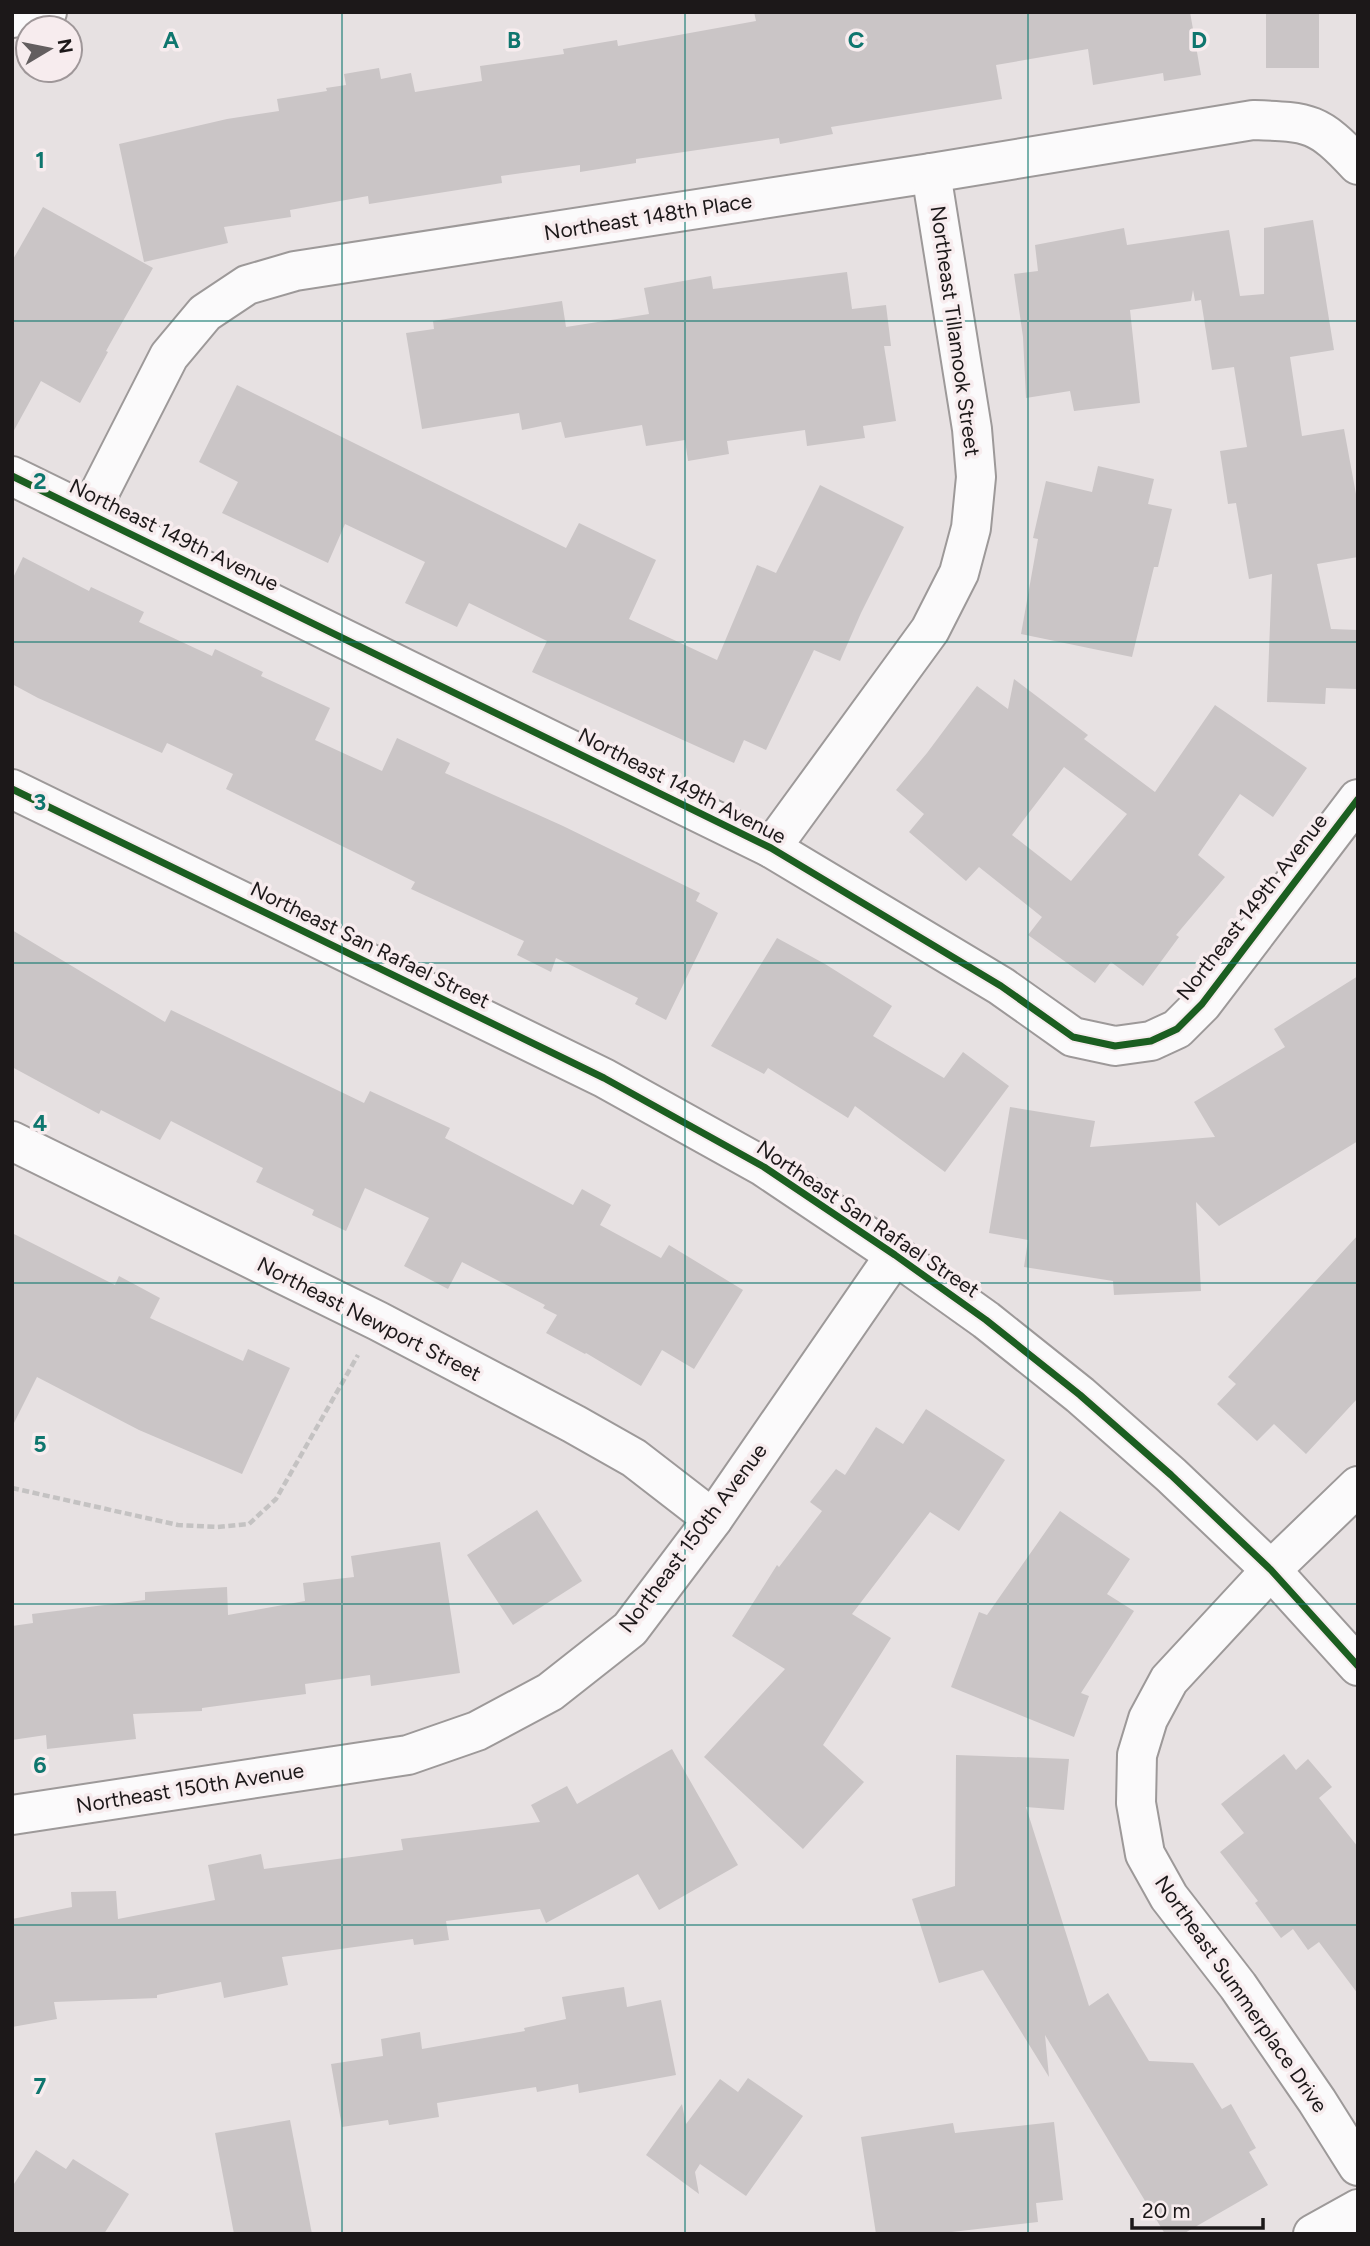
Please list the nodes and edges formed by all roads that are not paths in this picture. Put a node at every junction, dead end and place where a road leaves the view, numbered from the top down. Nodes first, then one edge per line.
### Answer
1 (47, 12) edge
2 (12, 18) edge
3 (1358, 165) edge
4 (931, 173) junction
5 (12, 475) edge
6 (89, 513) junction
7 (12, 789) edge
8 (1358, 799) edge
9 (771, 848) junction
10 (12, 1140) edge
11 (895, 1255) junction
12 (1358, 1486) edge
13 (713, 1519) junction
14 (1271, 1570) junction
15 (1358, 1666) edge
16 (12, 1815) edge
17 (1358, 2166) edge
18 (1358, 2209) edge
19 (1313, 2234) edge

1 - 2 street
3 - 4 street, Northeast 148th Place
4 - 6 street, Northeast 148th Place
4 - 9 street, Northeast Tillamook Street
5 - 6 street, Northeast 149th Avenue
6 - 9 street, Northeast 149th Avenue
7 - 11 street, Northeast San Rafael Street
8 - 9 street, Northeast 149th Avenue
10 - 13 street, Northeast Newport Street
11 - 13 street, Northeast 150th Avenue
11 - 14 street, Northeast San Rafael Street
12 - 14 street
13 - 16 street, Northeast 150th Avenue
14 - 15 street, Northeast San Rafael Street
14 - 17 street, Northeast Summerplace Drive
18 - 19 street

